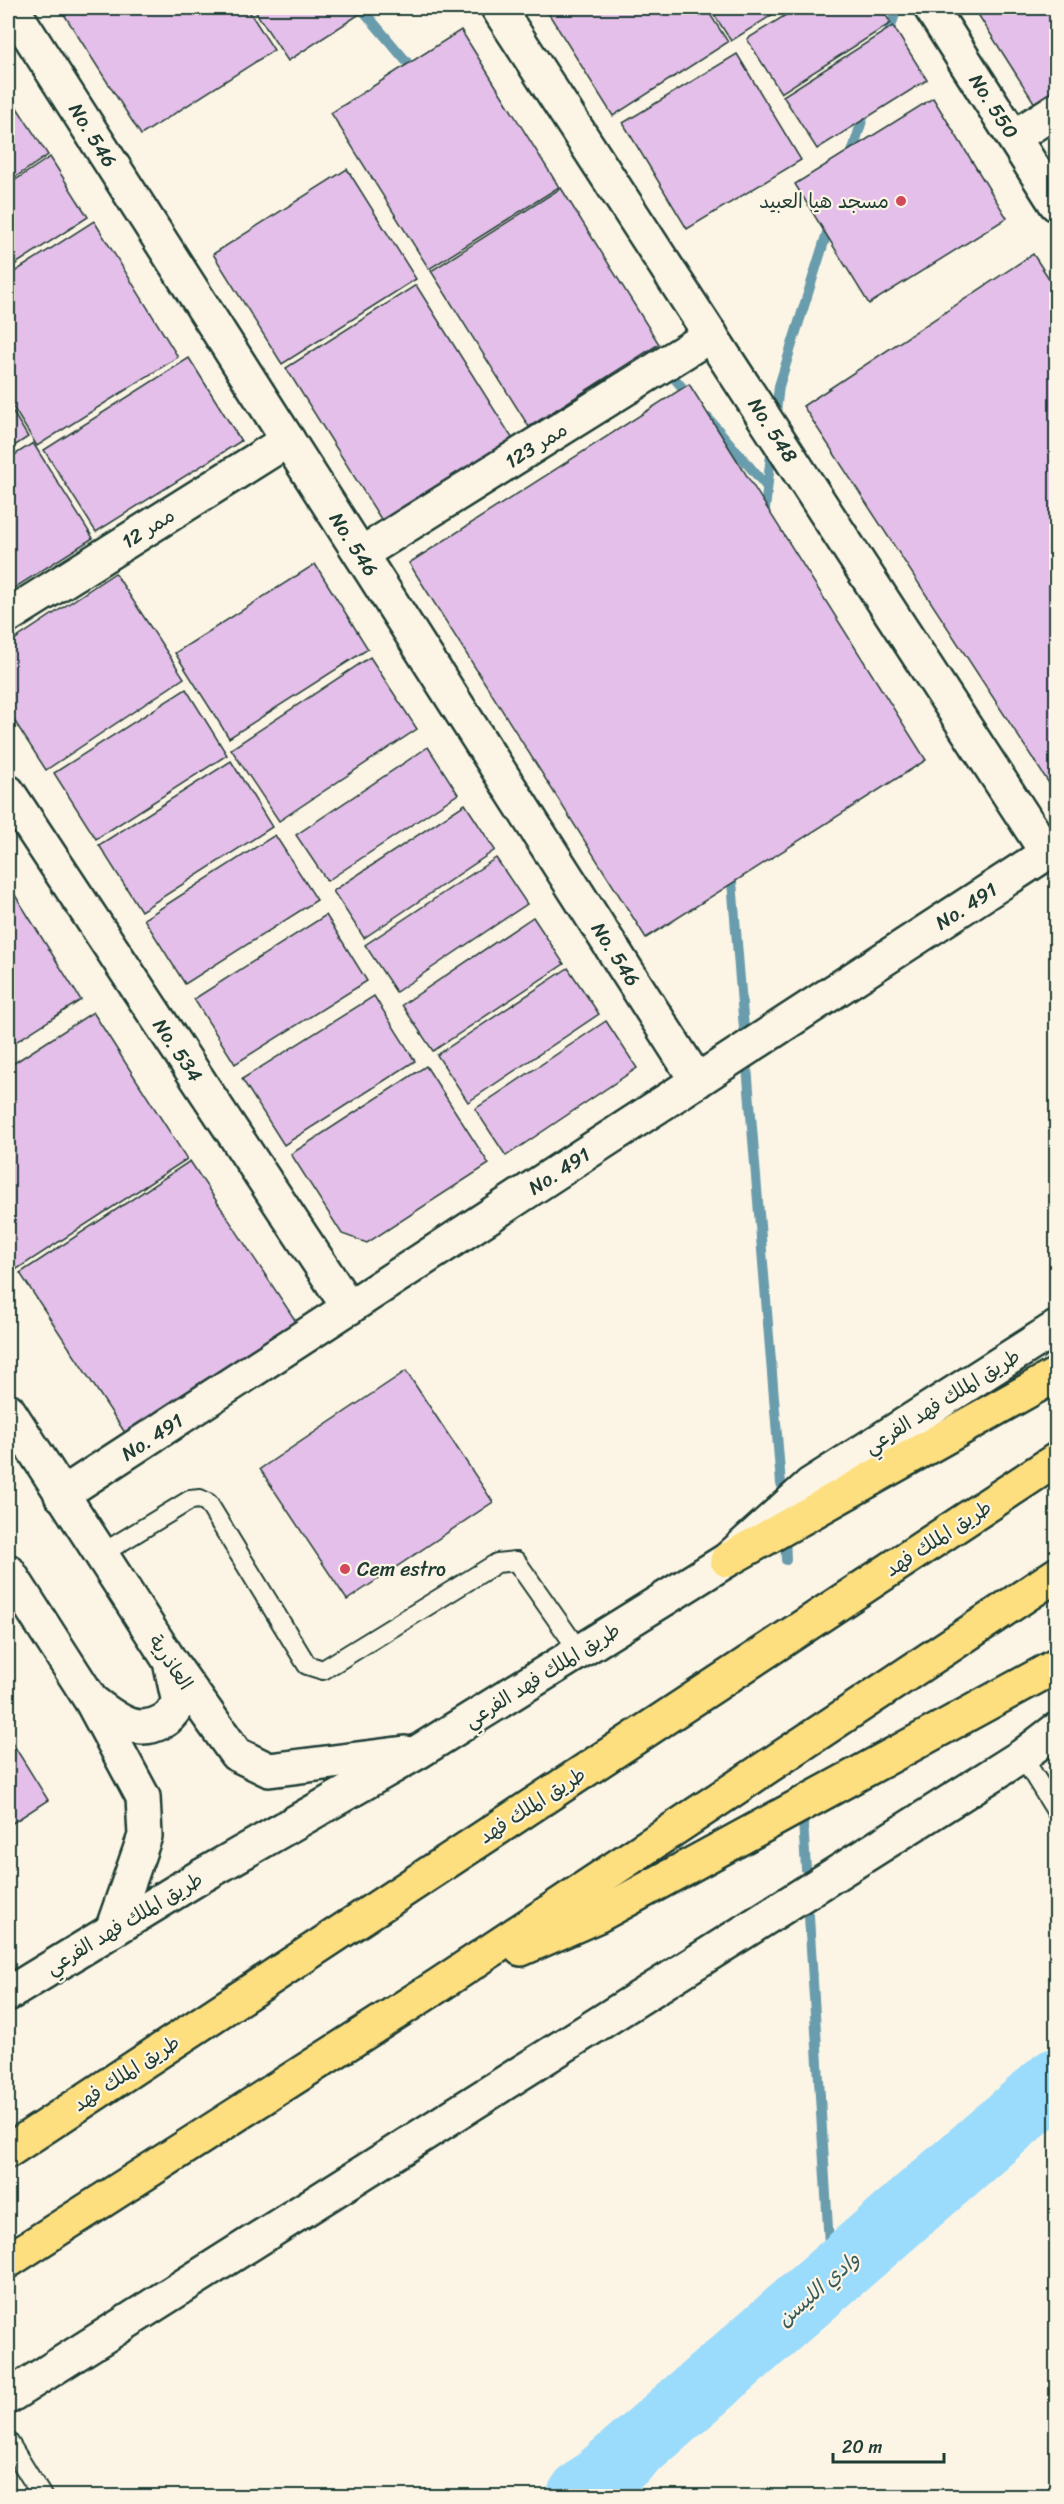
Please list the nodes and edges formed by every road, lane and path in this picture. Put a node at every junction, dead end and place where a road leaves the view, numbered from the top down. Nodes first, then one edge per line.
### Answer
1 (12, 8) edge
2 (498, 8) edge
3 (931, 8) edge
4 (1056, 110) edge
5 (1014, 137) junction
6 (1056, 204) edge
7 (711, 335) junction
8 (288, 440) junction
9 (361, 554) junction
10 (8, 616) edge
11 (8, 792) edge
12 (1052, 850) edge
13 (697, 1081) junction
14 (349, 1308) junction
15 (1056, 1328) edge
16 (1056, 1375) edge
17 (8, 1410) edge
18 (1056, 1460) edge
19 (61, 1495) junction
20 (101, 1554) junction
21 (727, 1560) junction
22 (8, 1572) edge
23 (1056, 1575) edge
24 (579, 1651) junction
25 (170, 1661) junction
26 (1056, 1666) edge
27 (92, 1702) junction
28 (1056, 1730) edge
29 (418, 1752) junction
30 (1022, 1756) junction
31 (1056, 1811) edge
32 (112, 1930) junction
33 (439, 1985) junction
34 (8, 1994) edge
35 (8, 2151) edge
36 (8, 2261) edge
37 (8, 2397) edge
38 (8, 2441) edge
39 (42, 2496) edge

1 - 8 street, No. 546
2 - 7 street, No. 548
3 - 5 street, No. 550
4 - 5 street
5 - 6 street, No. 550
7 - 9 street, ممر 123
7 - 12 street, No. 548
8 - 9 street, No. 546
8 - 10 street, ممر 12
9 - 13 street, No. 546
11 - 14 street, No. 534
12 - 13 street, No. 491
13 - 14 street, No. 491
14 - 19 street, No. 491
15 - 21 street, طريق الملك فهد الفرعي
16 - 21 highway
17 - 19 street, العاذرية
18 - 35 highway, طريق الملك فهد
19 - 20 street, العاذرية
20 - 24 lane
20 - 25 street, العاذرية
21 - 24 street, طريق الملك فهد الفرعي
22 - 27 street
23 - 33 highway
24 - 29 street, طريق الملك فهد الفرعي
25 - 27 street
25 - 29 street, العاذرية
26 - 33 highway
27 - 32 street
28 - 30 street
29 - 32 street, طريق الملك فهد الفرعي
30 - 31 lane
30 - 37 street
32 - 34 street, طريق الملك فهد الفرعي
33 - 36 highway
38 - 39 lane

